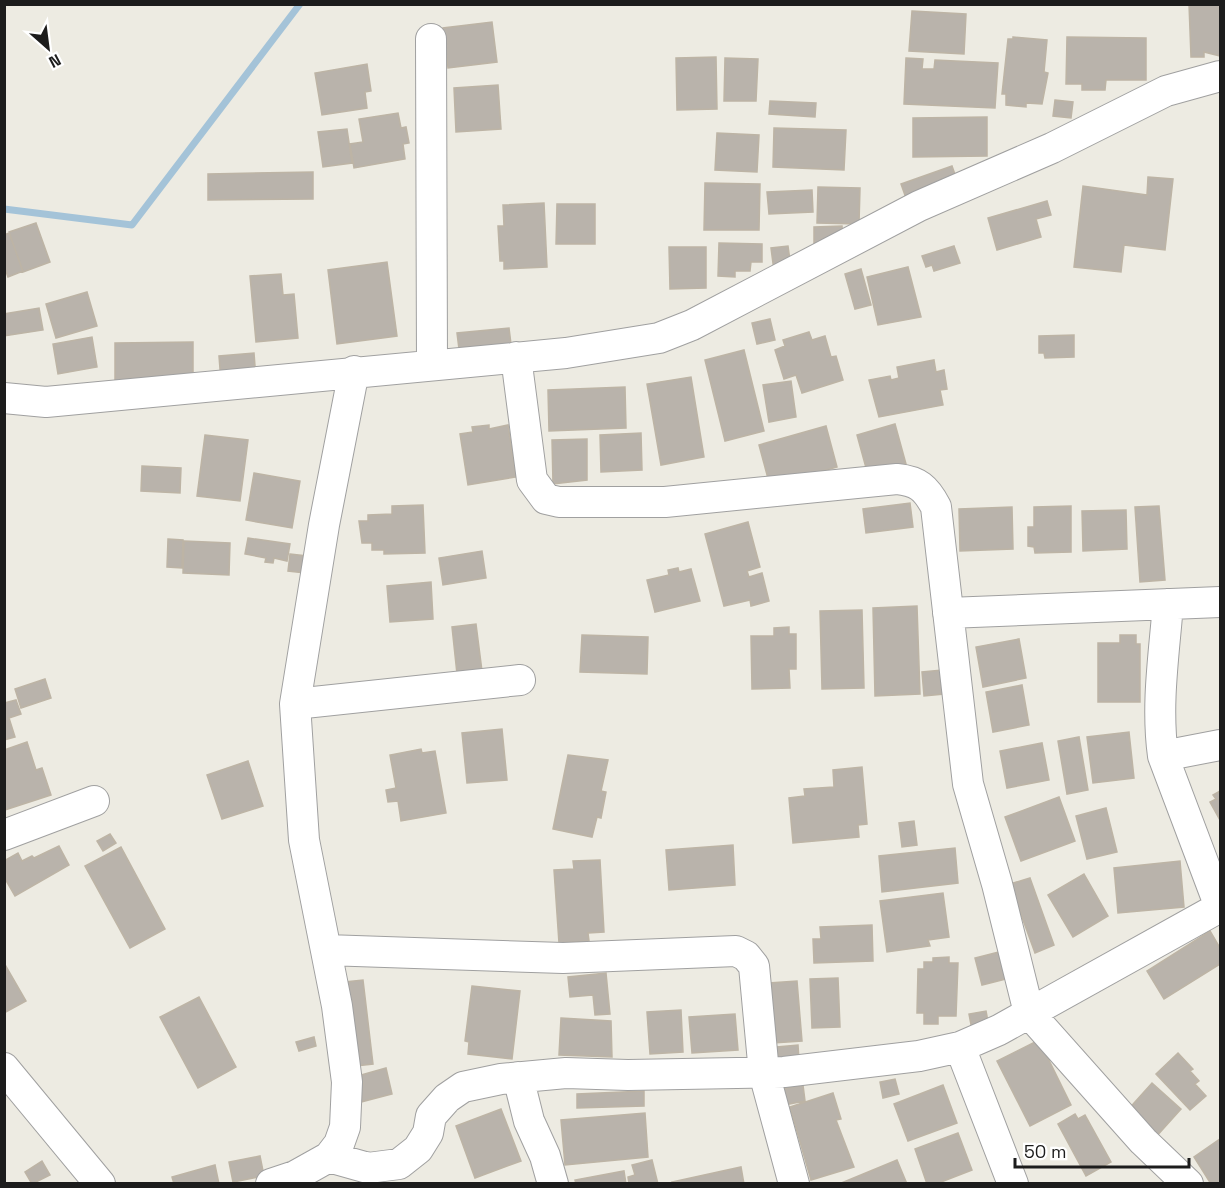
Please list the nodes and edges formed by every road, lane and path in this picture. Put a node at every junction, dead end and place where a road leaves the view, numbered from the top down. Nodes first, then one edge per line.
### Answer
1 (431, 39) dead end
2 (1221, 76) edge
3 (516, 357) junction
4 (432, 364) junction
5 (354, 371) junction
6 (4, 398) edge
7 (1221, 602) edge
8 (1168, 604) junction
9 (948, 613) junction
10 (520, 680) dead end
11 (295, 704) junction
12 (1221, 745) edge
13 (1163, 756) junction
14 (94, 801) dead end
15 (4, 835) edge
16 (1220, 907) edge
17 (326, 950) junction
18 (1029, 1013) junction
19 (960, 1047) junction
20 (4, 1068) edge
21 (764, 1073) junction
22 (518, 1077) junction
23 (320, 1169) edge
24 (100, 1184) edge
25 (271, 1184) edge
26 (553, 1184) edge
27 (794, 1184) edge
28 (1012, 1184) edge
29 (1188, 1184) edge

1 - 4 street
2 - 3 street
3 - 4 street
3 - 9 street
4 - 5 street
5 - 6 street
5 - 11 street
7 - 8 street
8 - 9 street
8 - 13 street
9 - 18 street
10 - 11 street
11 - 17 street
12 - 13 street
13 - 16 street
14 - 15 street
16 - 18 street
17 - 21 street
17 - 23 street
18 - 19 street
18 - 29 street
19 - 21 street
19 - 28 street
20 - 24 street
21 - 22 street
21 - 27 street
22 - 23 street
22 - 26 street
23 - 25 street

